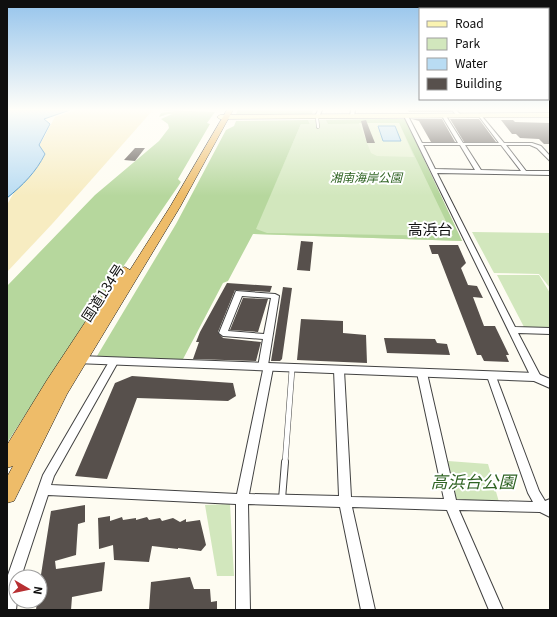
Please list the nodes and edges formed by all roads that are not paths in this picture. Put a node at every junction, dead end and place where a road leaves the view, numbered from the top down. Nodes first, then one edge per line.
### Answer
1 (209, 139) edge
2 (212, 139) edge
3 (417, 139) edge
4 (459, 139) edge
5 (499, 139) edge
6 (419, 144) junction
7 (462, 144) junction
8 (503, 144) junction
9 (550, 159) edge
10 (433, 172) junction
11 (479, 172) junction
12 (525, 173) junction
13 (550, 173) edge
14 (512, 330) junction
15 (550, 331) edge
16 (268, 337) junction
17 (79, 360) junction
18 (113, 362) junction
19 (265, 368) junction
20 (292, 368) junction
21 (339, 370) junction
22 (422, 373) junction
23 (492, 376) junction
24 (536, 377) junction
25 (550, 384) edge
26 (7, 461) edge
27 (43, 490) junction
28 (7, 494) edge
29 (242, 499) junction
30 (282, 500) junction
31 (345, 501) junction
32 (451, 504) junction
33 (548, 508) edge
34 (9, 610) edge
35 (244, 610) edge
36 (368, 610) edge
37 (496, 610) edge

1 - 26 highway, 国道134号
2 - 17 highway, 国道134号
3 - 6 street
4 - 7 street
5 - 8 street
6 - 7 street
6 - 10 street
7 - 8 street
7 - 11 street
8 - 9 street
8 - 12 street
10 - 11 street
10 - 14 street
11 - 12 street
12 - 13 street
14 - 15 street
14 - 24 street
16 - 16 street
16 - 19 street
17 - 18 street
17 - 28 highway, 国道134号
18 - 19 street
18 - 27 street
19 - 20 street
19 - 29 street
20 - 21 street
20 - 30 lane
21 - 22 street
21 - 31 street
22 - 23 street
22 - 32 street
23 - 24 street
23 - 33 street
24 - 25 street
27 - 29 street
27 - 34 street
29 - 30 street
29 - 35 street
30 - 31 street
31 - 32 street
31 - 36 street
32 - 33 street
32 - 37 street

